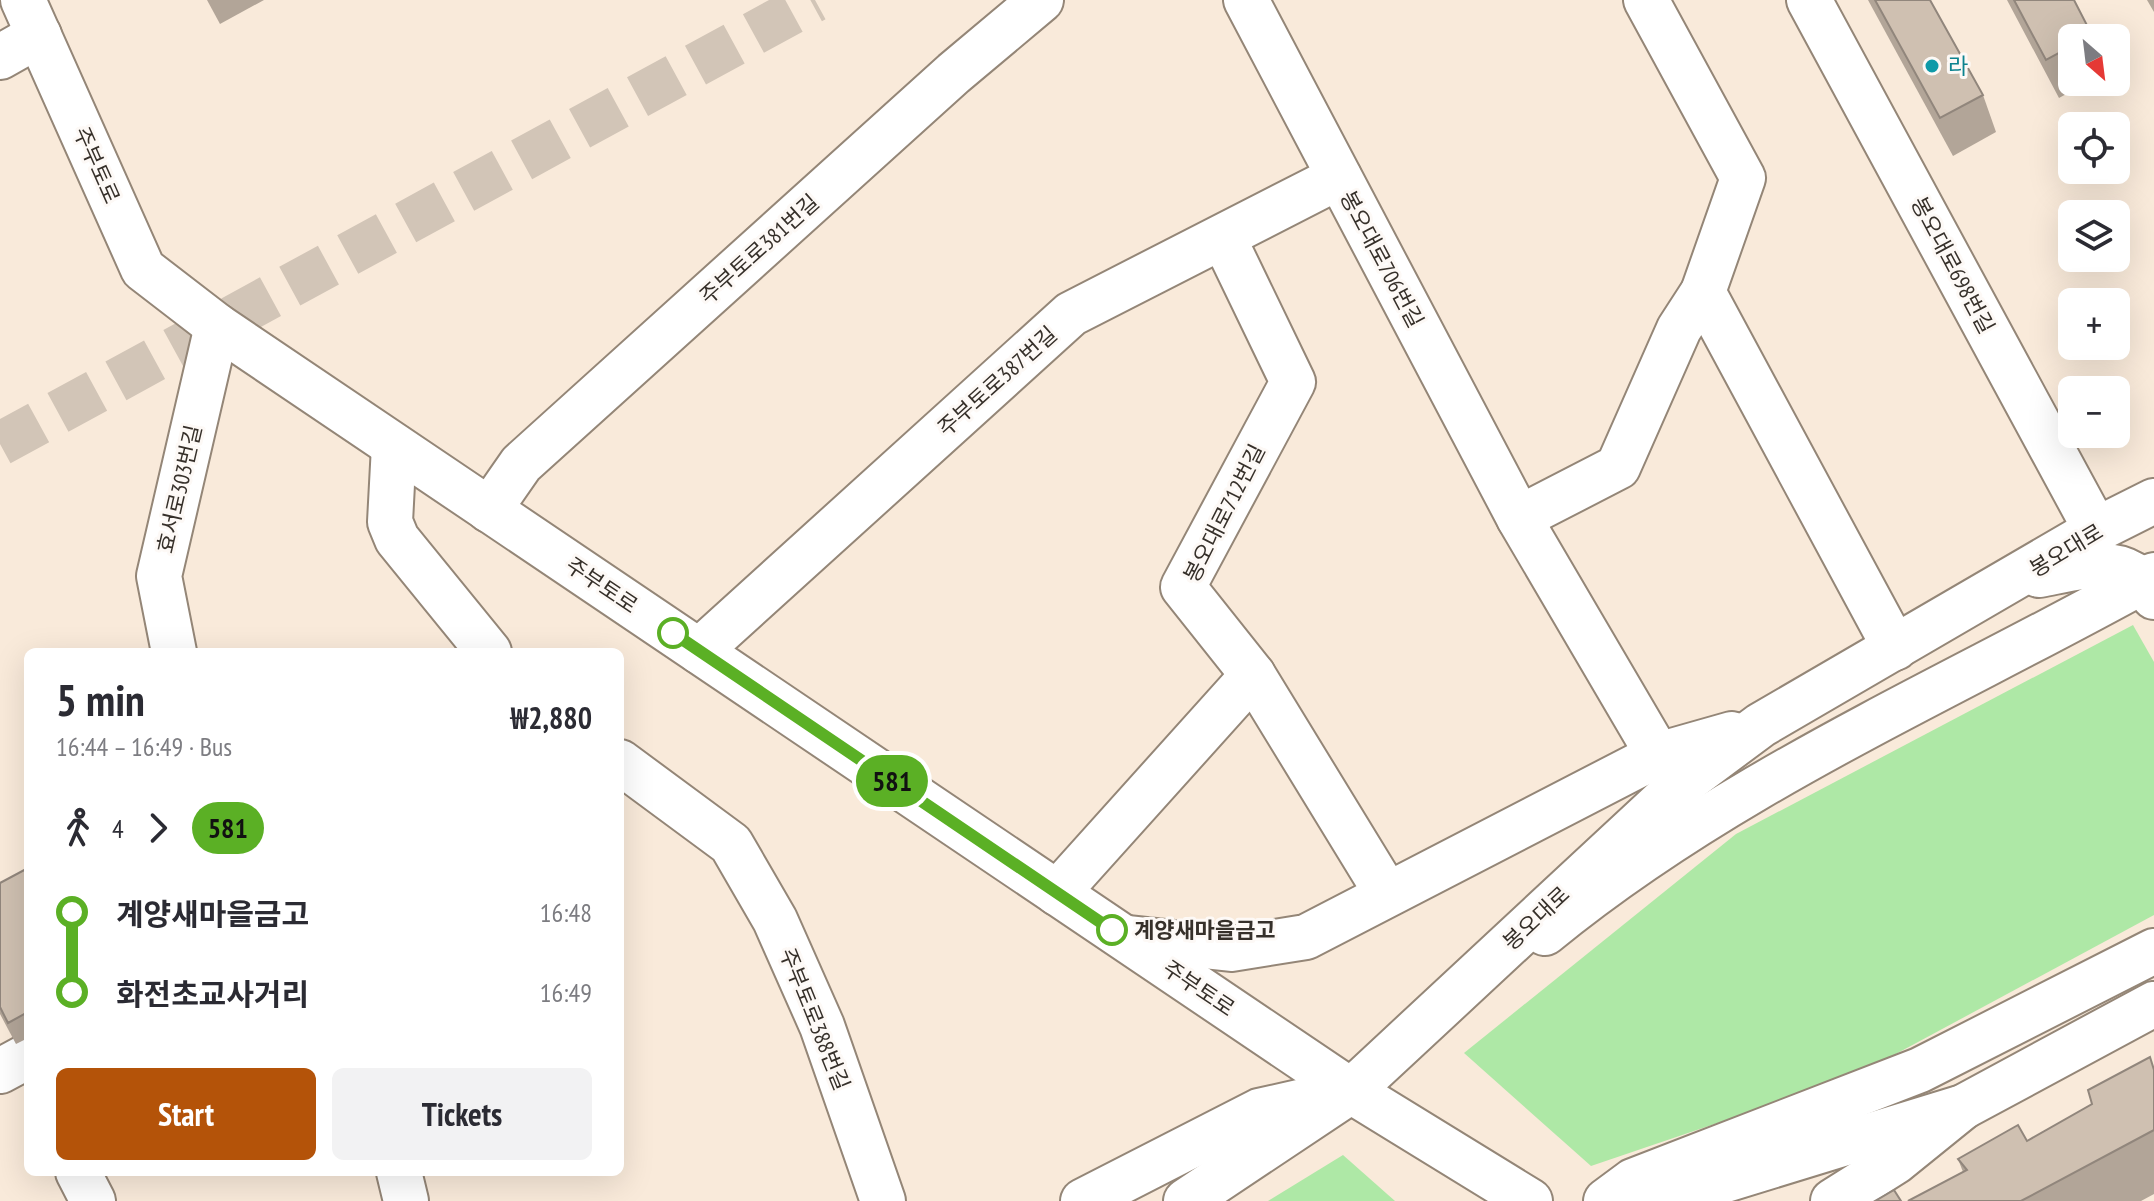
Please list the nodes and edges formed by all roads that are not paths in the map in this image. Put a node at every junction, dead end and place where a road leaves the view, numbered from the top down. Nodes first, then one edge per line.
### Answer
1 (1041, 0) edge
2 (1246, 0) edge
3 (1646, 0) edge
4 (1809, 0) edge
5 (31, 18) edge
6 (0, 57) edge
7 (1339, 177) junction
8 (1223, 237) junction
9 (1703, 292) junction
10 (217, 326) junction
11 (394, 446) junction
12 (2154, 501) edge
13 (489, 510) junction
14 (1519, 518) junction
15 (2096, 530) junction
16 (2017, 579) junction
17 (2151, 584) edge
18 (173, 648) edge
19 (486, 648) edge
20 (1895, 648) junction
21 (699, 651) junction
22 (1253, 675) junction
23 (1761, 725) junction
24 (1658, 755) junction
25 (624, 765) edge
26 (1057, 893) junction
27 (1387, 894) junction
28 (1123, 938) junction
29 (2154, 951) edge
30 (2154, 1004) edge
31 (1351, 1091) junction
32 (1963, 1107) junction
33 (80, 1176) edge
34 (400, 1176) edge
35 (93, 1201) edge
36 (406, 1201) edge
37 (883, 1201) edge
38 (1083, 1201) edge
39 (1186, 1201) edge
40 (1530, 1201) edge
41 (1606, 1201) edge
42 (1657, 1201) edge
43 (1833, 1201) edge

1 - 13 street, 주부토로381번길
2 - 7 street, 봉오대로706번길
3 - 9 street
4 - 15 street, 봉오대로698번길
5 - 6 street
5 - 10 street, 주부토로
7 - 8 street, 주부토로387번길
7 - 14 street, 봉오대로706번길
8 - 21 street, 주부토로387번길
8 - 22 street, 봉오대로712번길
9 - 14 street
9 - 20 street
10 - 11 street, 주부토로
10 - 18 street, 효서로303번길
11 - 13 street, 주부토로
11 - 19 street
12 - 15 street, 봉오대로
13 - 21 street, 주부토로
14 - 24 street, 봉오대로706번길
15 - 16 street, 봉오대로
16 - 17 street
16 - 20 street, 봉오대로
17 - 31 street
20 - 23 street, 봉오대로
21 - 26 street, 주부토로
22 - 26 street
22 - 27 street, 봉오대로712번길
23 - 24 street
23 - 31 street, 봉오대로
24 - 27 street
25 - 37 street, 주부토로388번길
26 - 28 street, 주부토로
27 - 28 street
28 - 31 street, 주부토로
29 - 41 street
30 - 32 street
31 - 38 street
31 - 39 street, 봉오대로
31 - 40 street, 주부토로
32 - 42 street
32 - 43 street
33 - 35 street
34 - 36 street

